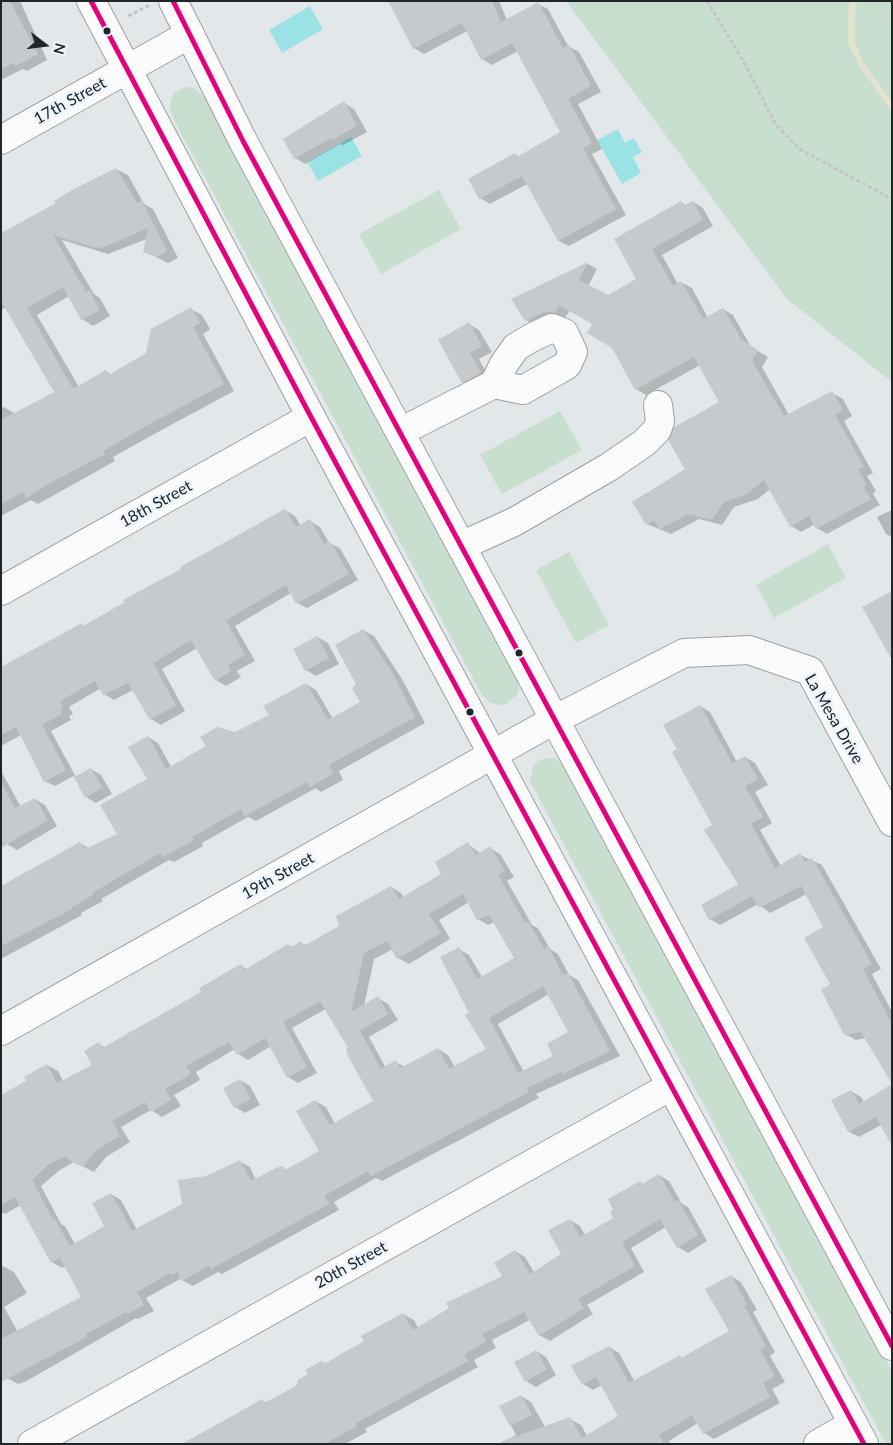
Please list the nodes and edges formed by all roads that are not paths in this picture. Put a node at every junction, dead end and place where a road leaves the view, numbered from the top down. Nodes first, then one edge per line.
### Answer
1 (91, 1) edge
2 (162, 3) edge
3 (190, 34) junction
4 (128, 69) junction
5 (1, 140) edge
6 (494, 384) dead end
7 (658, 405) dead end
8 (311, 418) junction
9 (400, 432) junction
10 (461, 546) junction
11 (1, 591) edge
12 (554, 720) junction
13 (494, 755) junction
14 (892, 822) edge
15 (1, 1031) edge
16 (671, 1086) junction
17 (892, 1346) edge
18 (859, 1434) edge
19 (32, 1444) edge
20 (818, 1444) edge

1 - 4 main road
2 - 3 main road
3 - 4 main road, 17th Street
3 - 9 main road
4 - 5 main road, 17th Street
4 - 8 main road
6 - 9 main road
7 - 10 main road
8 - 11 main road, 18th Street
8 - 13 main road
9 - 10 main road
10 - 12 main road
12 - 13 main road, 19th Street
12 - 14 main road, La Mesa Drive
12 - 17 main road
13 - 15 main road, 19th Street
13 - 16 main road
16 - 18 main road
16 - 19 main road, 20th Street
18 - 20 main road

